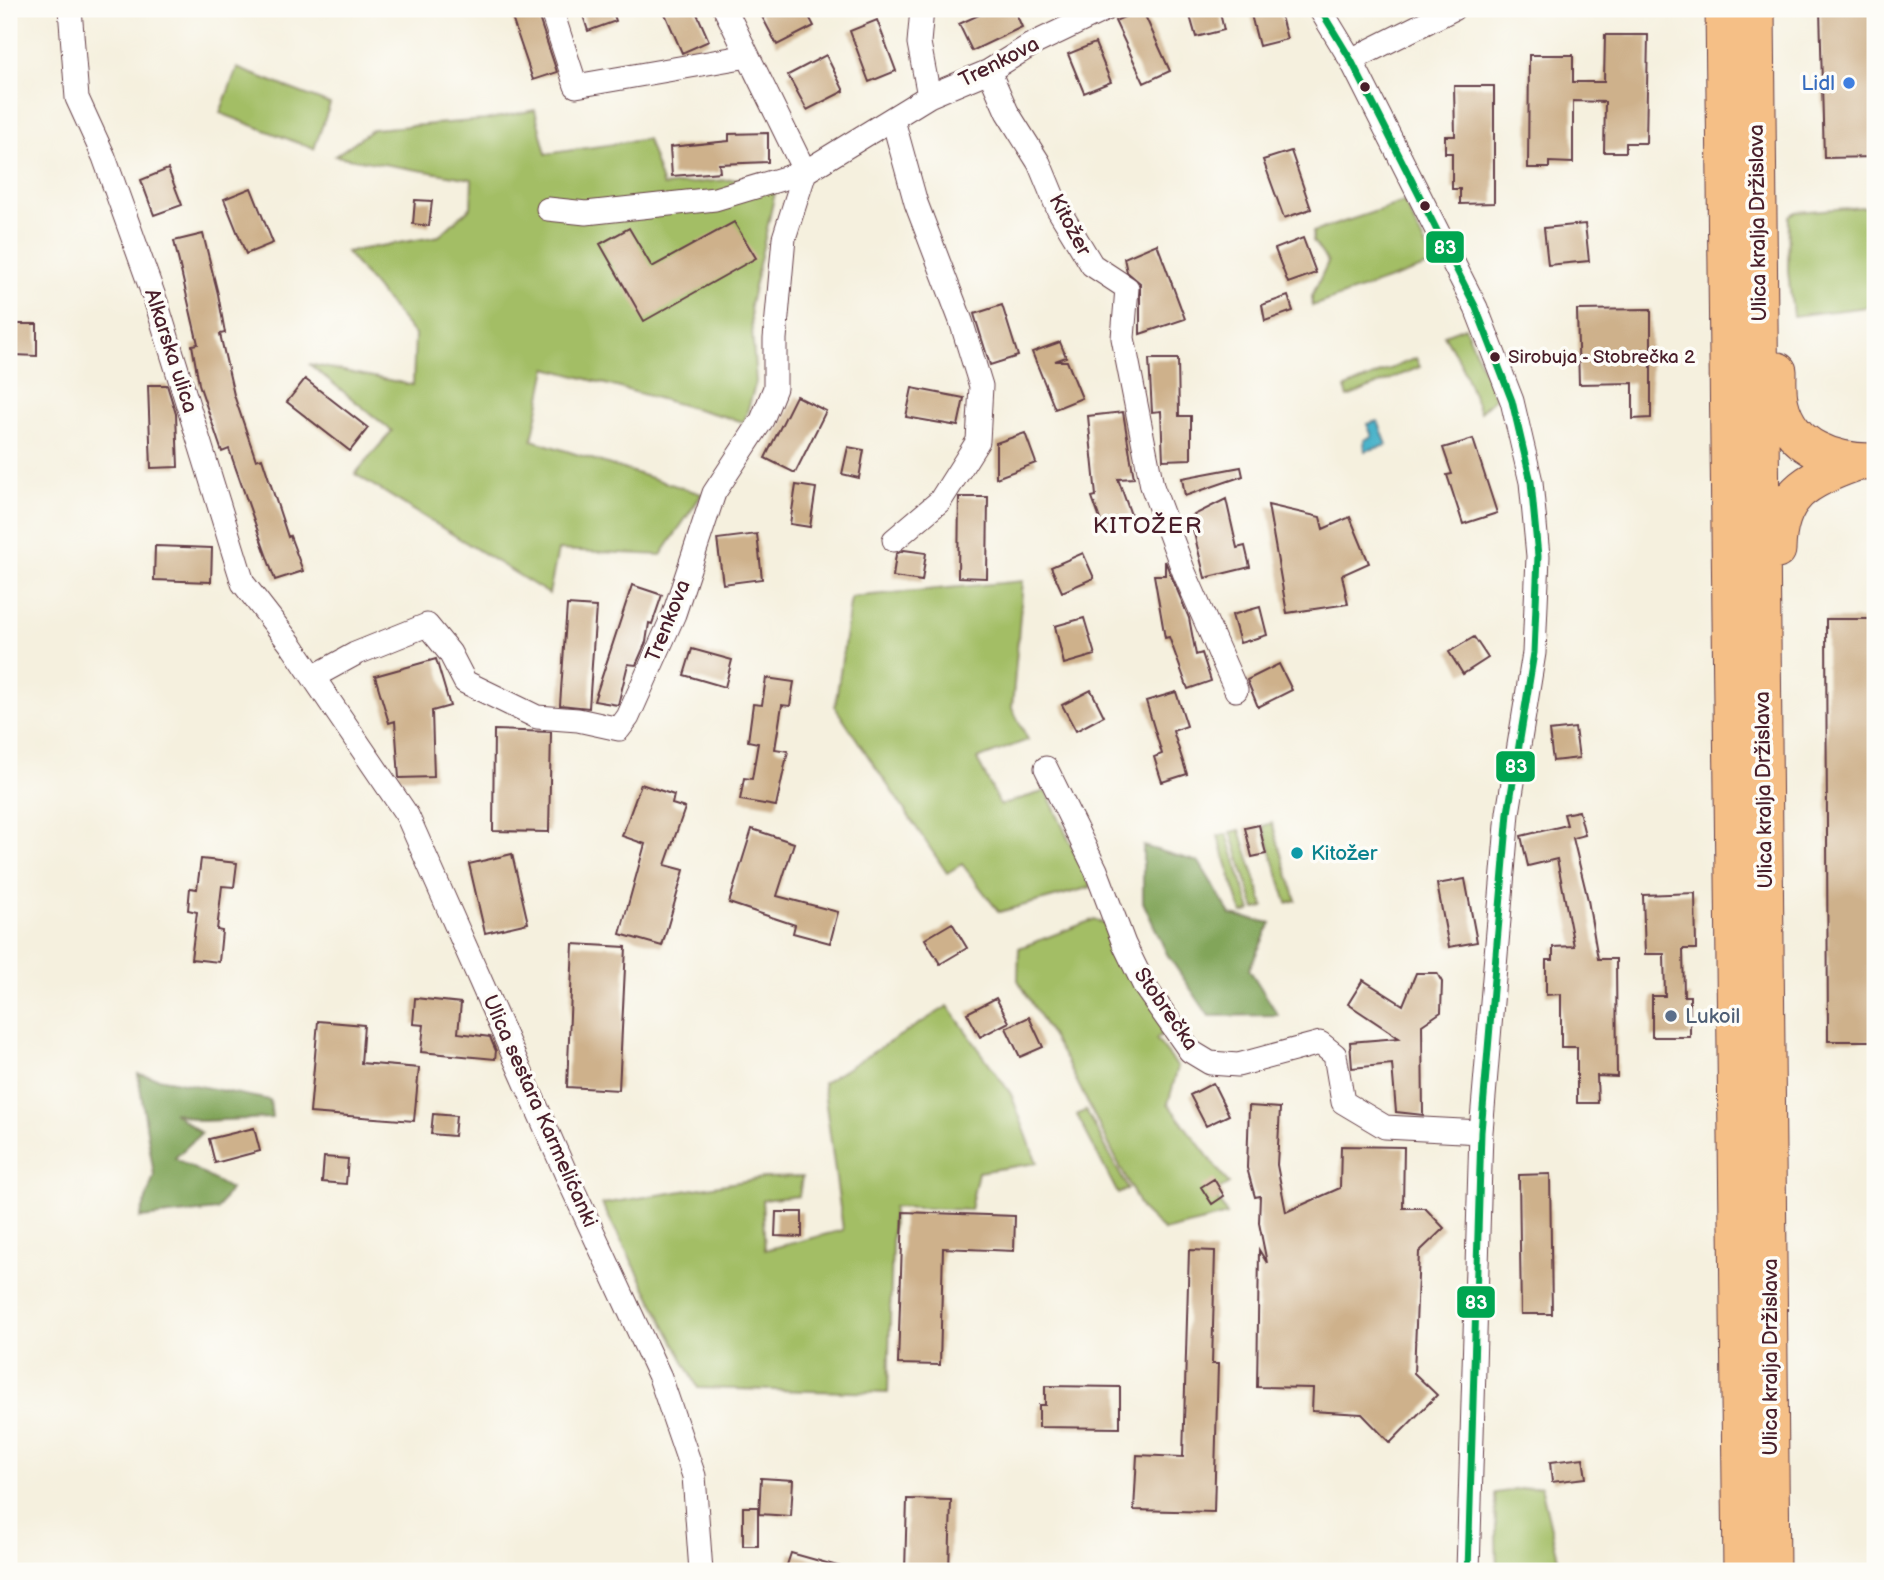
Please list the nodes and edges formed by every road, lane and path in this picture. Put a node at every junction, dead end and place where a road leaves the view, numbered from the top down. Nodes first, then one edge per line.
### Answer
1 (70, 9) edge
2 (551, 9) edge
3 (922, 9) edge
4 (1106, 9) edge
5 (1320, 9) edge
6 (1453, 9) edge
7 (1724, 9) edge
8 (1756, 9) edge
9 (729, 10) edge
10 (748, 57) junction
11 (1351, 60) junction
12 (989, 71) junction
13 (929, 96) junction
14 (893, 120) junction
15 (805, 172) junction
16 (548, 209) dead end
17 (1758, 272) junction
18 (1865, 462) edge
19 (894, 540) dead end
20 (1762, 593) junction
21 (313, 677) junction
22 (1236, 690) dead end
23 (1046, 768) dead end
24 (1480, 1132) junction
25 (1741, 1483) junction
26 (701, 1571) edge
27 (1468, 1571) edge
28 (1725, 1571) edge
29 (1742, 1571) edge
30 (1771, 1571) edge

1 - 21 street, Alkarska ulica
2 - 10 street
3 - 13 street, Trenkova
4 - 12 street, Trenkova
5 - 11 street
6 - 11 street
7 - 25 highway, Ulica kralja Držislava
8 - 17 highway, Ulica kralja Držislava
9 - 10 street
10 - 15 street
11 - 24 street
12 - 13 street, Trenkova
12 - 22 street, Kitožer
13 - 14 street, Trenkova
14 - 15 street, Trenkova
14 - 19 street
15 - 16 street
15 - 21 street, Trenkova
17 - 18 highway
17 - 20 highway, Ulica kralja Držislava
18 - 20 highway
20 - 30 highway, Ulica kralja Držislava
21 - 26 street, Ulica sestara Karmelićanki
23 - 24 street, Stobrečka
24 - 27 street
25 - 28 highway
25 - 29 highway, Ulica kralja Držislava

